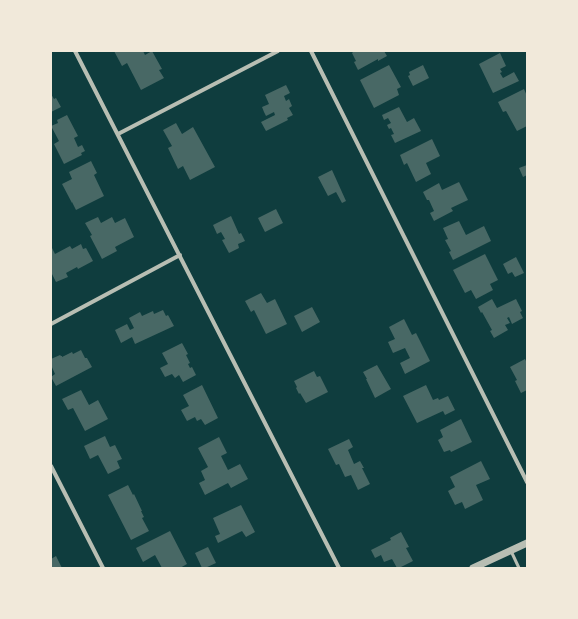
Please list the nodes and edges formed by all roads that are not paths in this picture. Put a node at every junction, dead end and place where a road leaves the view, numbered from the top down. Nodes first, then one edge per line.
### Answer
1 (75, 51) edge
2 (278, 51) edge
3 (311, 51) edge
4 (118, 134) junction
5 (180, 255) junction
6 (51, 324) edge
7 (51, 466) edge
8 (527, 482) edge
9 (527, 543) edge
10 (511, 550) junction
11 (103, 568) edge
12 (339, 568) edge
13 (476, 568) edge
14 (519, 568) edge

1 - 4 street
2 - 4 street
3 - 8 street
4 - 5 street
5 - 6 street
5 - 12 street
7 - 11 street
9 - 10 street
10 - 13 street
10 - 14 lane

